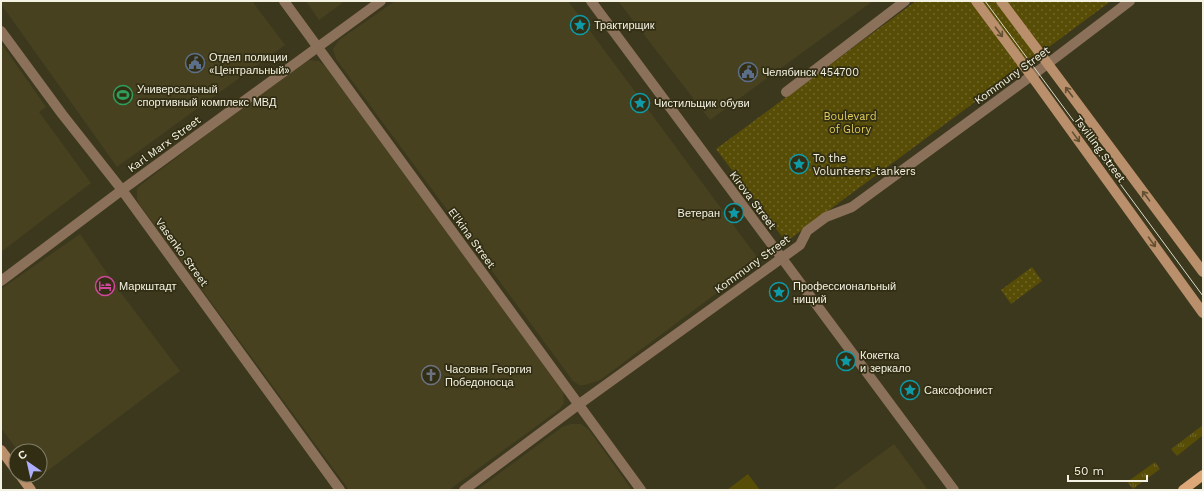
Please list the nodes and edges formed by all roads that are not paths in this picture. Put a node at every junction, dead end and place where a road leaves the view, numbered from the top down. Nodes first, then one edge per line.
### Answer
1 (284, 1) edge
2 (381, 1) edge
3 (590, 1) edge
4 (905, 1) edge
5 (976, 1) edge
6 (1001, 1) edge
7 (1130, 1) edge
8 (1, 31) edge
9 (318, 47) junction
10 (1048, 64) junction
11 (1032, 76) junction
12 (786, 92) dead end
13 (122, 190) junction
14 (782, 258) junction
15 (1203, 272) edge
16 (1, 281) edge
17 (1203, 313) edge
18 (578, 405) junction
19 (1, 450) edge
20 (8, 459) edge
21 (1203, 475) edge
22 (340, 490) edge
23 (464, 490) edge
24 (641, 490) edge
25 (954, 490) edge
26 (1183, 490) edge

1 - 9 street, El'kina Street
2 - 9 street, Karl Marx Street
3 - 14 street, Kirova Street
4 - 12 street
5 -> 11 main road, Tsvilling Street
6 - 10 main road, Tsvilling Street
7 - 10 street, Kommuny Street
8 - 13 street, Vasenko Street
9 - 13 street, Karl Marx Street
9 - 18 street, El'kina Street
10 - 11 street, Kommuny Street
15 -> 10 main road, Tsvilling Street
11 - 14 street, Kommuny Street
11 -> 17 main road, Tsvilling Street
13 - 16 street, Karl Marx Street
13 - 22 street, Vasenko Street
14 - 18 street, Kommuny Street
14 - 25 street, Kirova Street
18 - 23 street, Kommuny Street
18 - 24 street, El'kina Street
19 - 20 main road
21 - 26 main road

